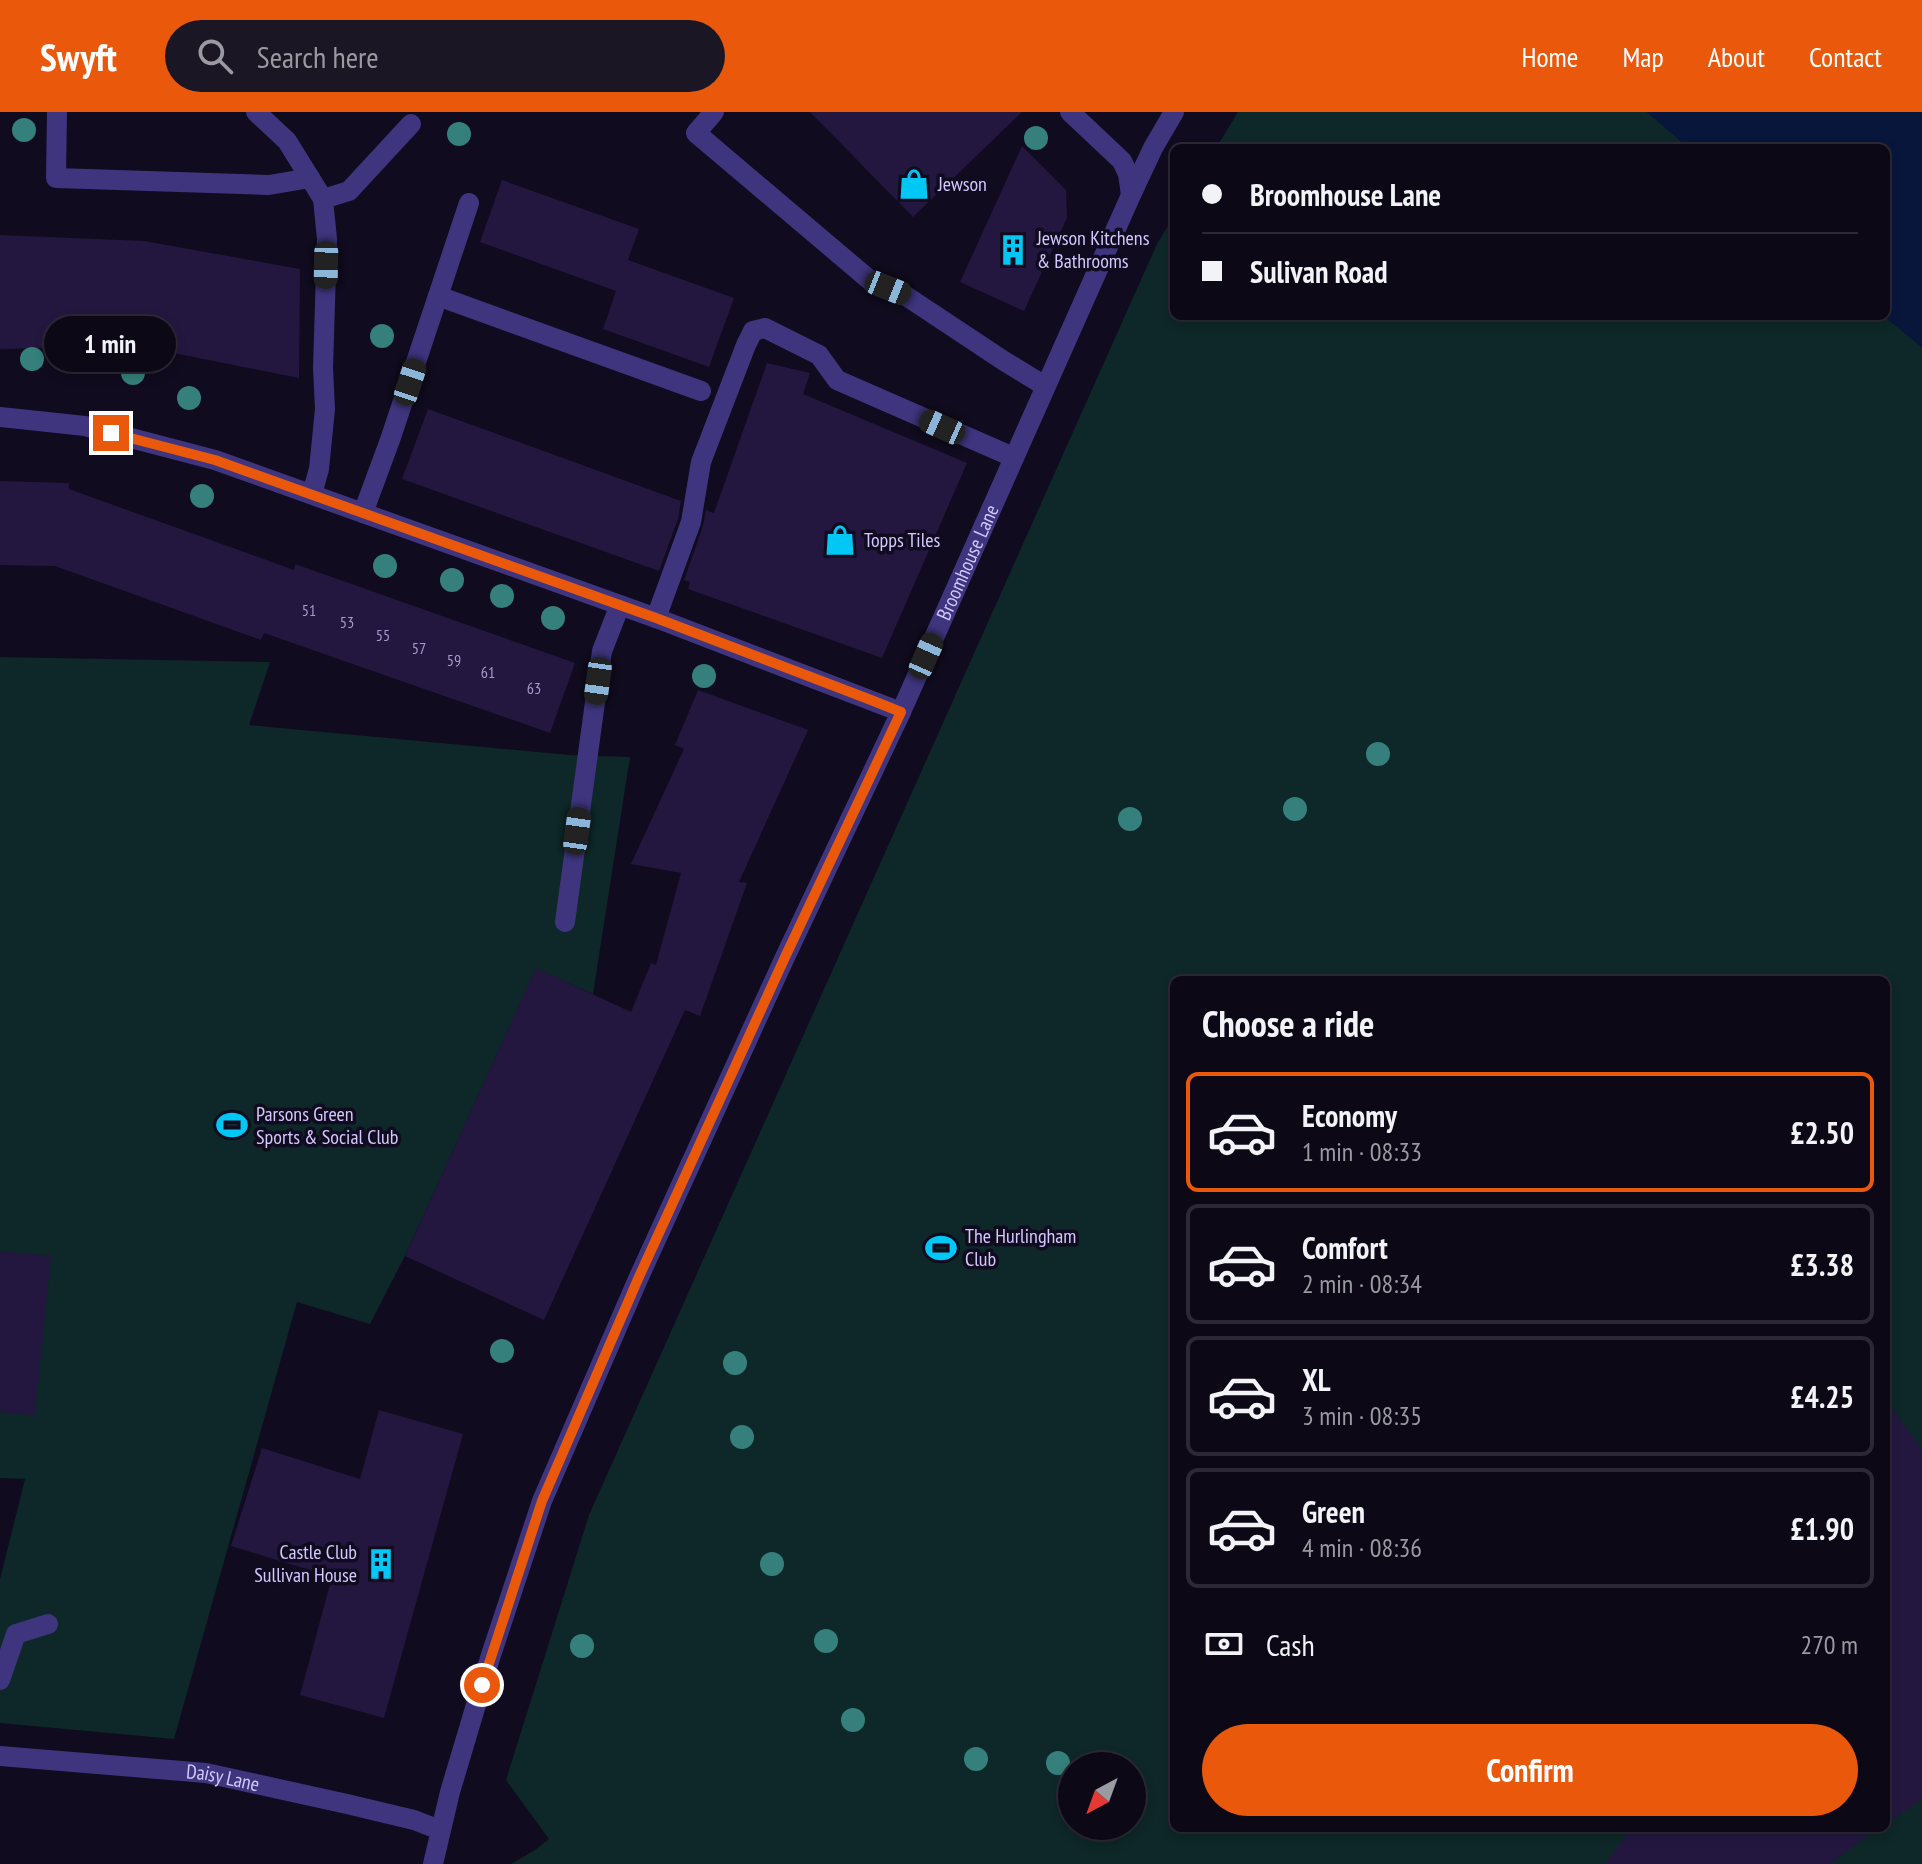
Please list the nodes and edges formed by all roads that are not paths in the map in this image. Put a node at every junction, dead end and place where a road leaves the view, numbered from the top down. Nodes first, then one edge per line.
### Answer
1 (57, 112) edge
2 (256, 112) edge
3 (714, 112) edge
4 (1070, 112) edge
5 (1174, 112) edge
6 (411, 124) dead end
7 (310, 178) junction
8 (1131, 195) junction
9 (323, 199) junction
10 (469, 203) dead end
11 (438, 296) junction
12 (1045, 386) junction
13 (701, 391) dead end
14 (0, 417) edge
15 (1013, 457) junction
16 (312, 494) junction
17 (363, 513) junction
18 (620, 605) junction
19 (656, 618) junction
20 (901, 712) junction
21 (565, 922) dead end
22 (48, 1624) dead end
23 (0, 1680) edge
24 (0, 1756) edge
25 (440, 1830) junction
26 (433, 1864) edge

1 - 7 street
2 - 7 street
3 - 12 street
4 - 8 street
5 - 8 street, Broomhouse Lane
6 - 9 street
7 - 9 street
8 - 12 street, Broomhouse Lane
9 - 16 street
10 - 11 street
11 - 13 street
11 - 17 street
12 - 15 street, Broomhouse Lane
14 - 16 street
15 - 19 street
15 - 20 street, Broomhouse Lane
16 - 17 street
17 - 18 street
18 - 19 street
18 - 21 street
19 - 20 street
20 - 25 street, Broomhouse Lane
22 - 23 street
24 - 25 street, Daisy Lane
25 - 26 street, Broomhouse Lane

